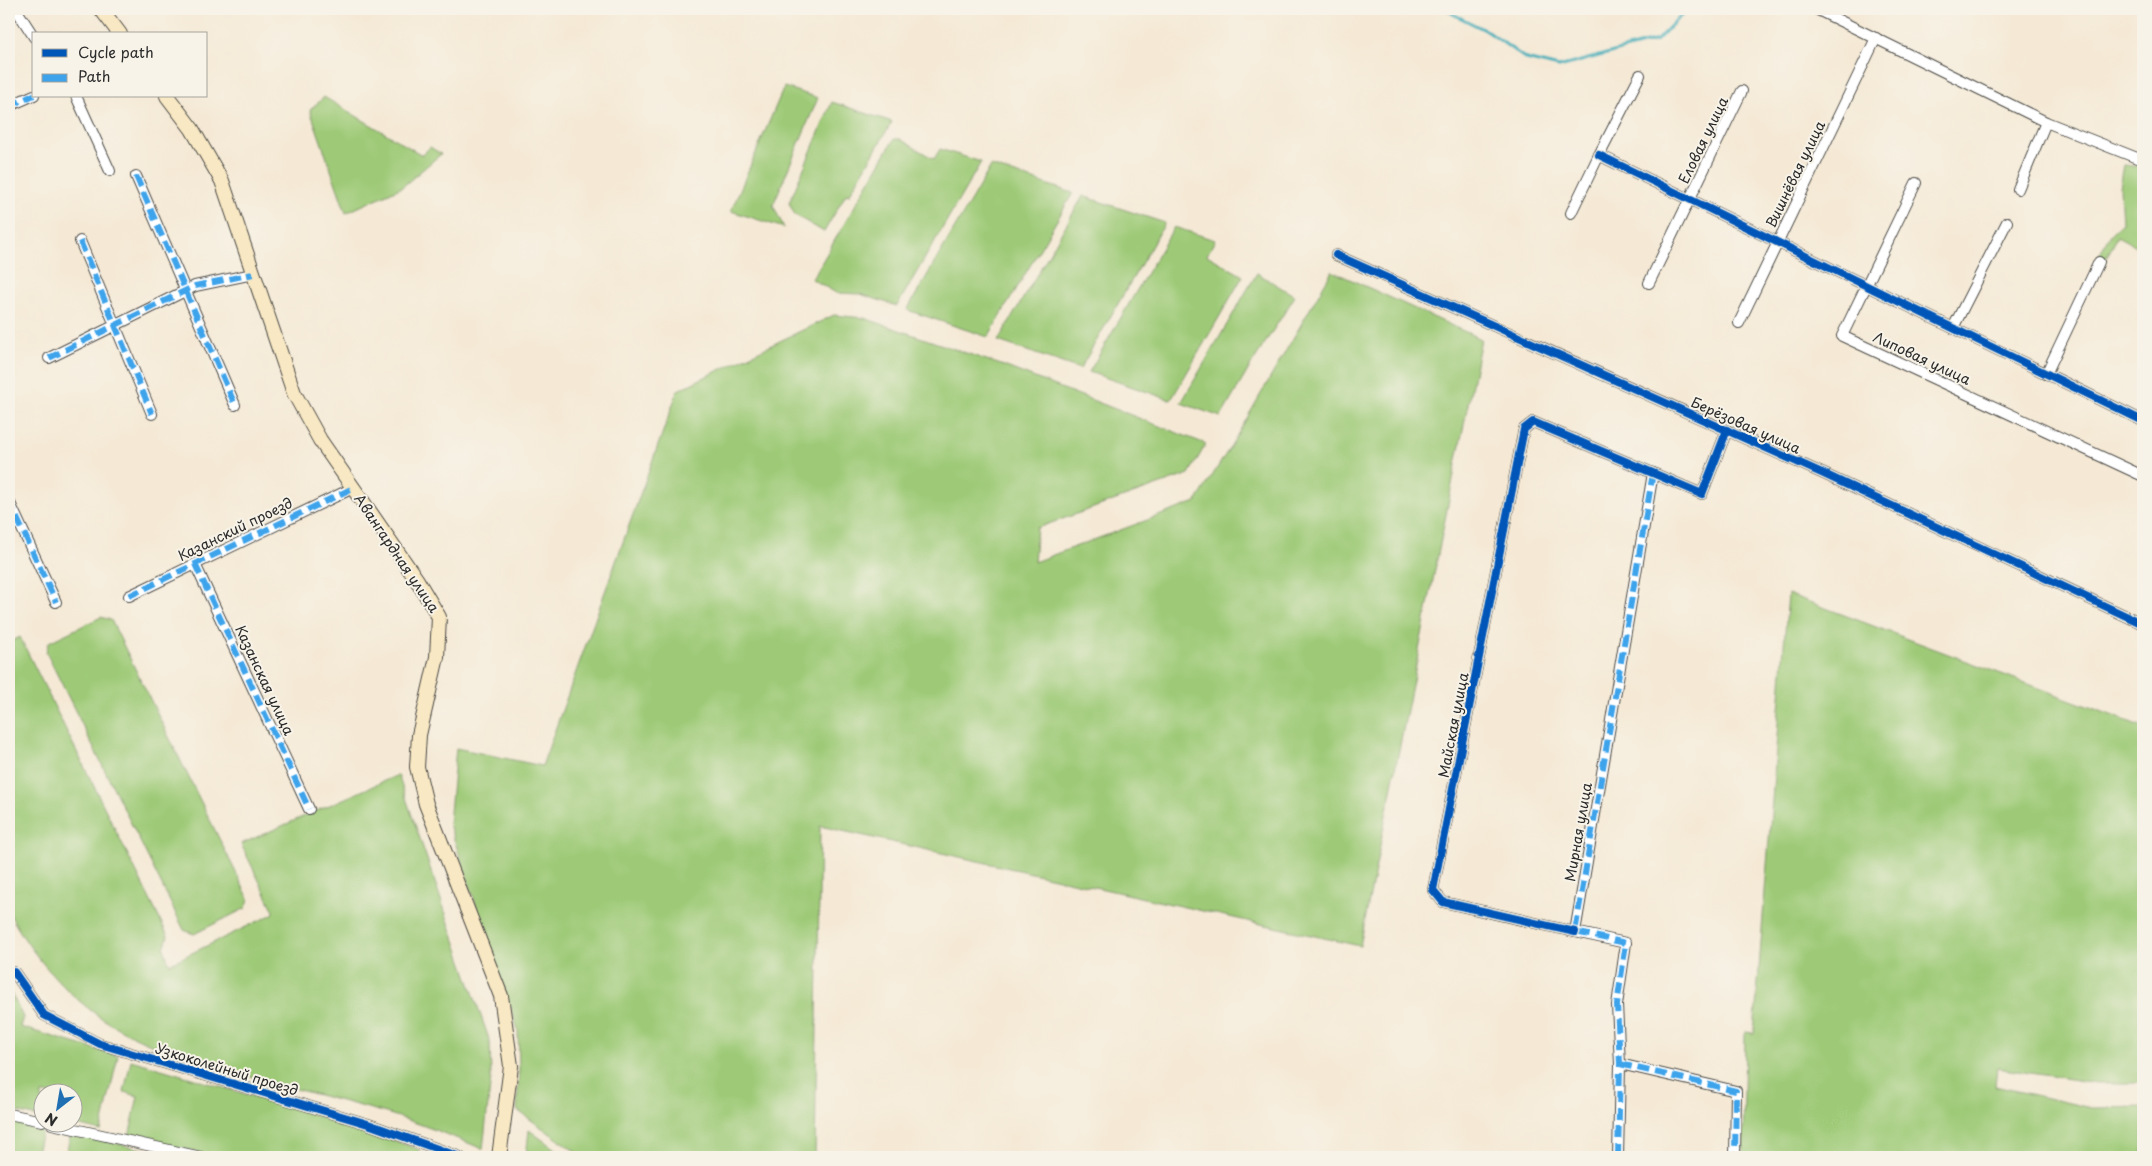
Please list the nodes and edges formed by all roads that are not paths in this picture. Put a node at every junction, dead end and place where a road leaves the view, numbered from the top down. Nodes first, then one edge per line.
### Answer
1 (16, 9) edge
2 (101, 9) edge
3 (1816, 9) edge
4 (118, 32) edge
5 (32, 35) edge
6 (1876, 38) junction
7 (1640, 75) dead end
8 (1742, 91) dead end
9 (32, 96) edge
10 (77, 98) edge
11 (169, 98) edge
12 (9, 106) edge
13 (2046, 122) junction
14 (1598, 155) junction
15 (2143, 158) edge
16 (110, 171) dead end
17 (136, 176) dead end
18 (1916, 183) dead end
19 (2018, 189) dead end
20 (1689, 199) junction
21 (1572, 213) dead end
22 (2007, 222) dead end
23 (80, 241) dead end
24 (1777, 242) junction
25 (1336, 256) dead end
26 (2099, 262) dead end
27 (254, 274) junction
28 (1649, 283) dead end
29 (1866, 286) junction
30 (185, 290) junction
31 (1739, 323) dead end
32 (115, 325) junction
33 (1953, 328) junction
34 (49, 358) dead end
35 (2046, 374) junction
36 (235, 405) dead end
37 (152, 414) dead end
38 (2143, 420) edge
39 (1728, 430) junction
40 (1653, 473) junction
41 (2143, 476) edge
42 (353, 488) junction
43 (9, 501) edge
44 (195, 564) junction
45 (129, 596) dead end
46 (56, 602) dead end
47 (2143, 624) edge
48 (309, 808) dead end
49 (1575, 932) junction
50 (9, 972) edge
51 (1620, 1064) junction
52 (9, 1114) edge
53 (32, 1119) edge
54 (82, 1131) edge
55 (201, 1157) edge
56 (460, 1157) edge
57 (499, 1157) edge
58 (1618, 1157) edge
59 (1735, 1157) edge

1 - 5 street
2 - 4 main road
3 - 6 street
6 - 13 street
6 - 24 street, Вишнёвая улица
7 - 14 street
8 - 20 street, Еловая улица
9 - 12 street
10 - 16 street
11 - 27 main road, Авангардная улица
13 - 15 street
13 - 19 street
14 - 20 street
14 - 21 street
17 - 30 street
18 - 29 street, Липовая улица
20 - 24 street
20 - 28 street, Еловая улица
22 - 33 street
23 - 32 street
24 - 29 street
24 - 31 street, Вишнёвая улица
25 - 39 street, Берёзовая улица
26 - 35 street
27 - 30 street
27 - 42 main road, Авангардная улица
29 - 33 street
29 - 41 street, Липовая улица
30 - 32 street
30 - 36 street
32 - 34 street
32 - 37 street
33 - 35 street
35 - 38 street
39 - 40 street
39 - 47 street, Берёзовая улица
40 - 49 street, Мирная улица
40 - 49 street, Майская улица
42 - 44 street, Казанский проезд
42 - 57 main road, Авангардная улица
43 - 46 street
44 - 45 street, Казанский проезд
44 - 48 street, Казанская улица
49 - 51 street
50 - 56 street, Узкоколейный проезд
51 - 58 street
51 - 59 street
52 - 53 street
54 - 55 street

